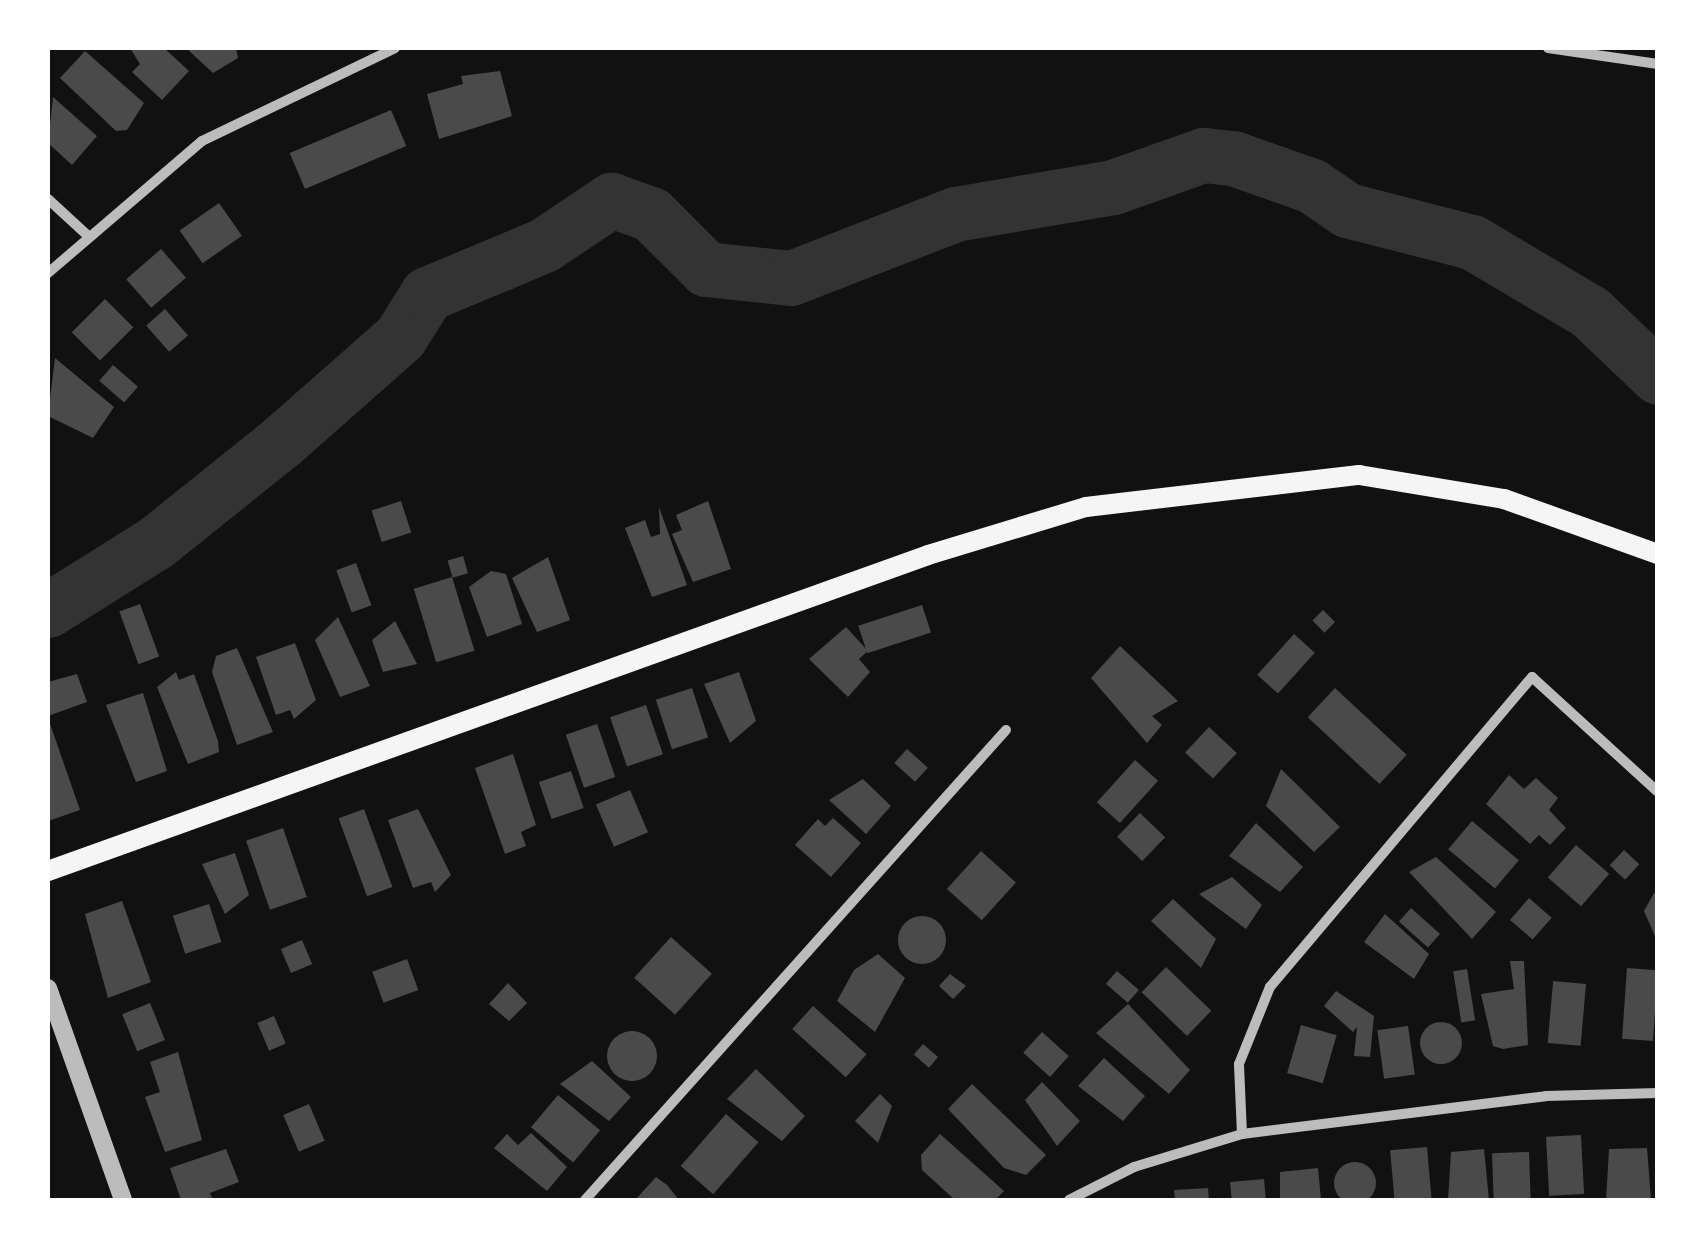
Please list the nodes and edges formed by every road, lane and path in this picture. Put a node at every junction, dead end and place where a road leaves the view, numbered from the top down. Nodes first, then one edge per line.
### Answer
1 (395, 48) edge
2 (1548, 48) edge
3 (1658, 64) edge
4 (48, 199) edge
5 (86, 234) junction
6 (48, 273) edge
7 (1658, 554) edge
8 (1006, 730) dead end
9 (1658, 792) edge
10 (48, 871) edge
11 (48, 988) edge
12 (1658, 1093) edge
13 (1242, 1134) junction
14 (123, 1200) edge
15 (585, 1200) edge
16 (1069, 1200) edge

1 - 5 street
2 - 3 street
4 - 5 street
5 - 6 street
7 - 10 main road
8 - 15 street
9 - 13 street
11 - 14 street
12 - 13 street
13 - 16 street

